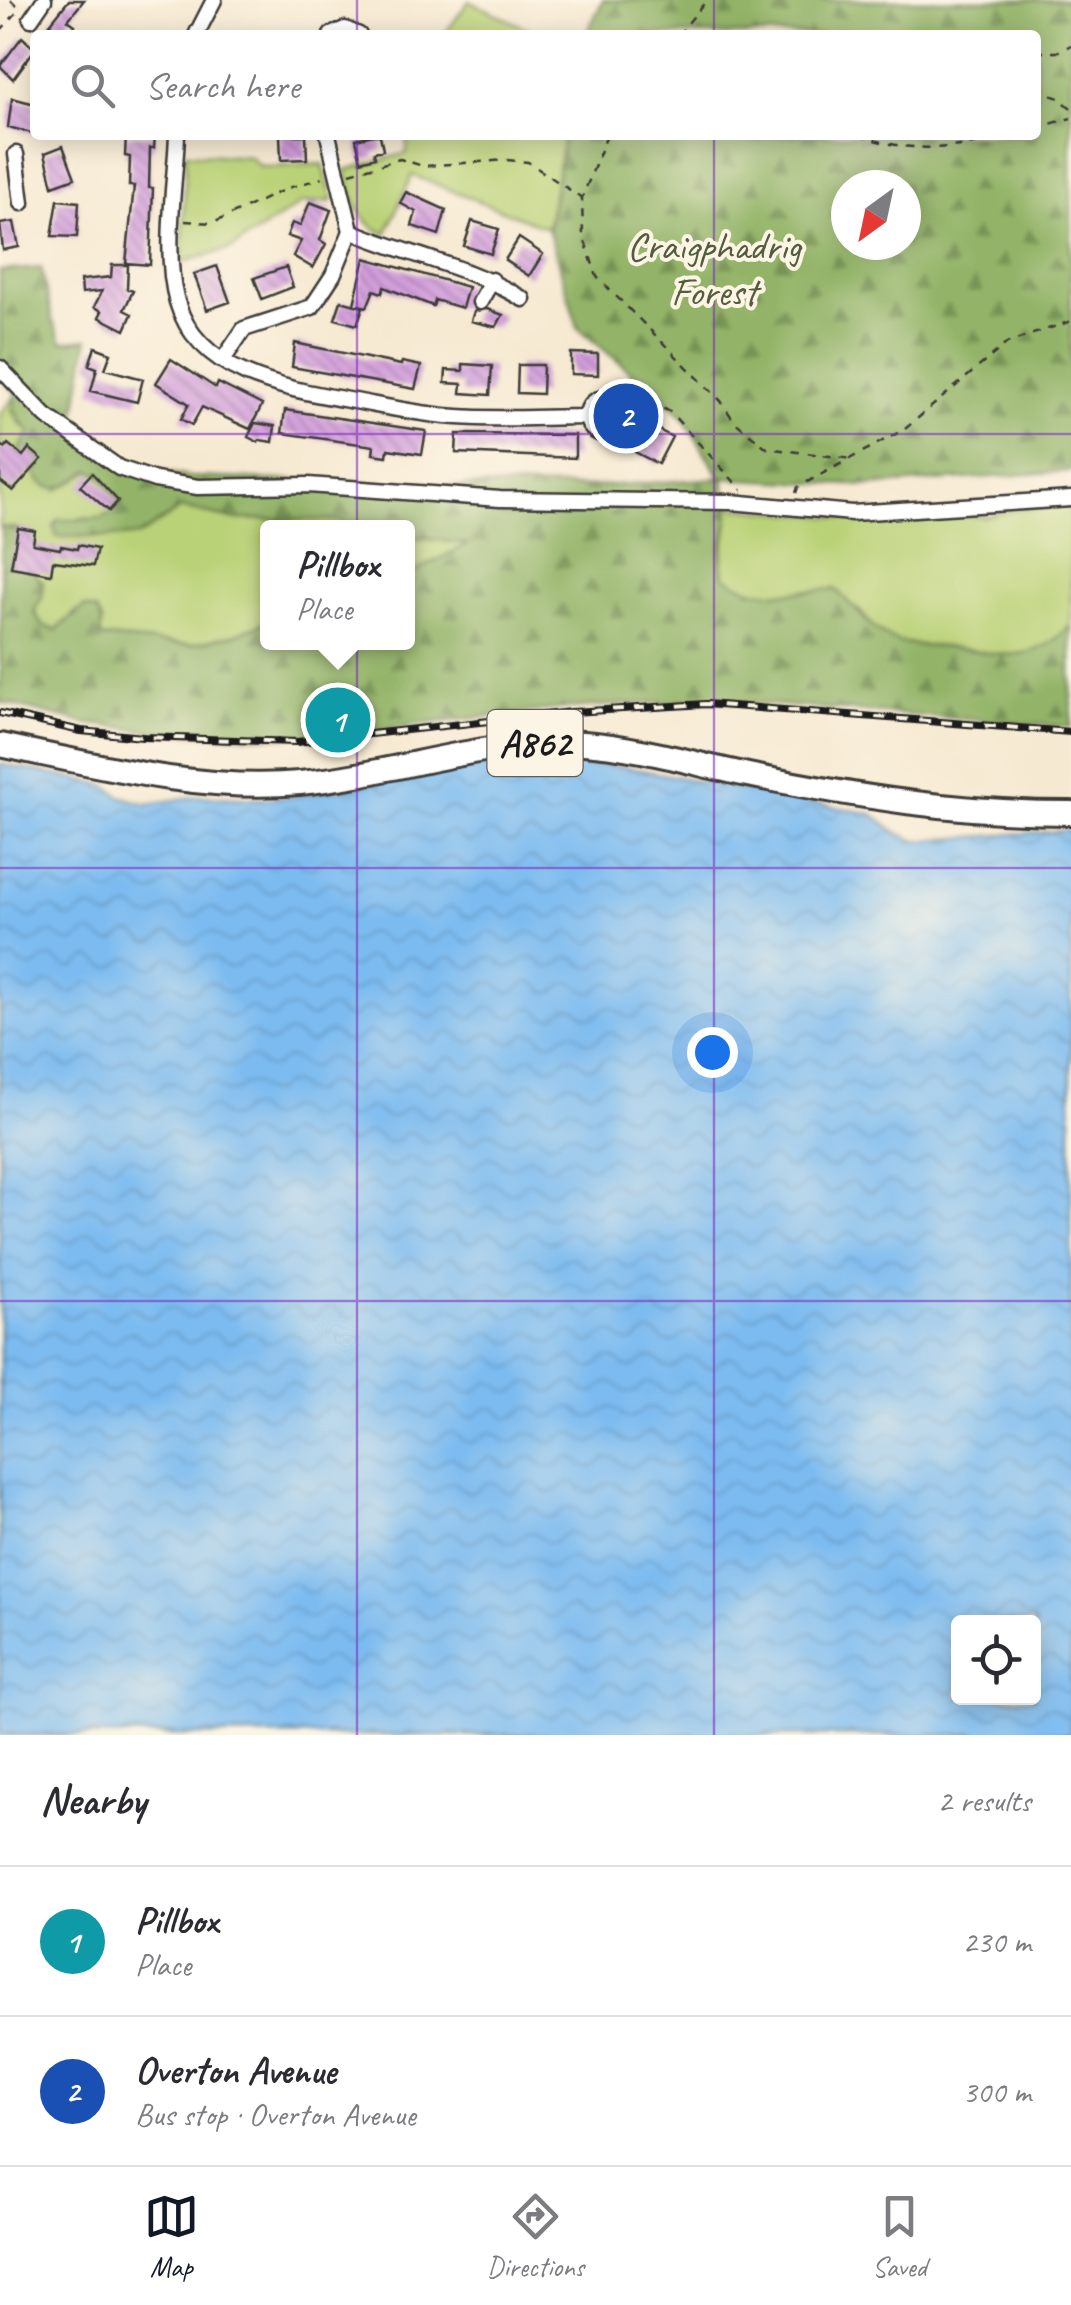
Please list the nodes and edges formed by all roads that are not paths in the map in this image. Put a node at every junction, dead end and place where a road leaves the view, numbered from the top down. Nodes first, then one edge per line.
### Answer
1 (214, 0) edge
2 (199, 30) edge
3 (178, 140) edge
4 (329, 140) edge
5 (16, 154) dead end
6 (18, 175) junction
7 (0, 176) edge
8 (22, 204) dead end
9 (351, 231) junction
10 (492, 280) junction
11 (522, 299) dead end
12 (480, 302) dead end
13 (223, 360) junction
14 (0, 368) edge
15 (587, 417) junction
16 (1071, 499) edge
17 (0, 744) edge
18 (1071, 813) edge

1 - 2 street
3 - 13 street
4 - 9 street
5 - 6 street
6 - 7 street
6 - 8 street
9 - 10 street
9 - 13 street
10 - 11 street
10 - 12 street
13 - 15 street
14 - 16 street
15 - 15 street
17 - 18 main road, A862

